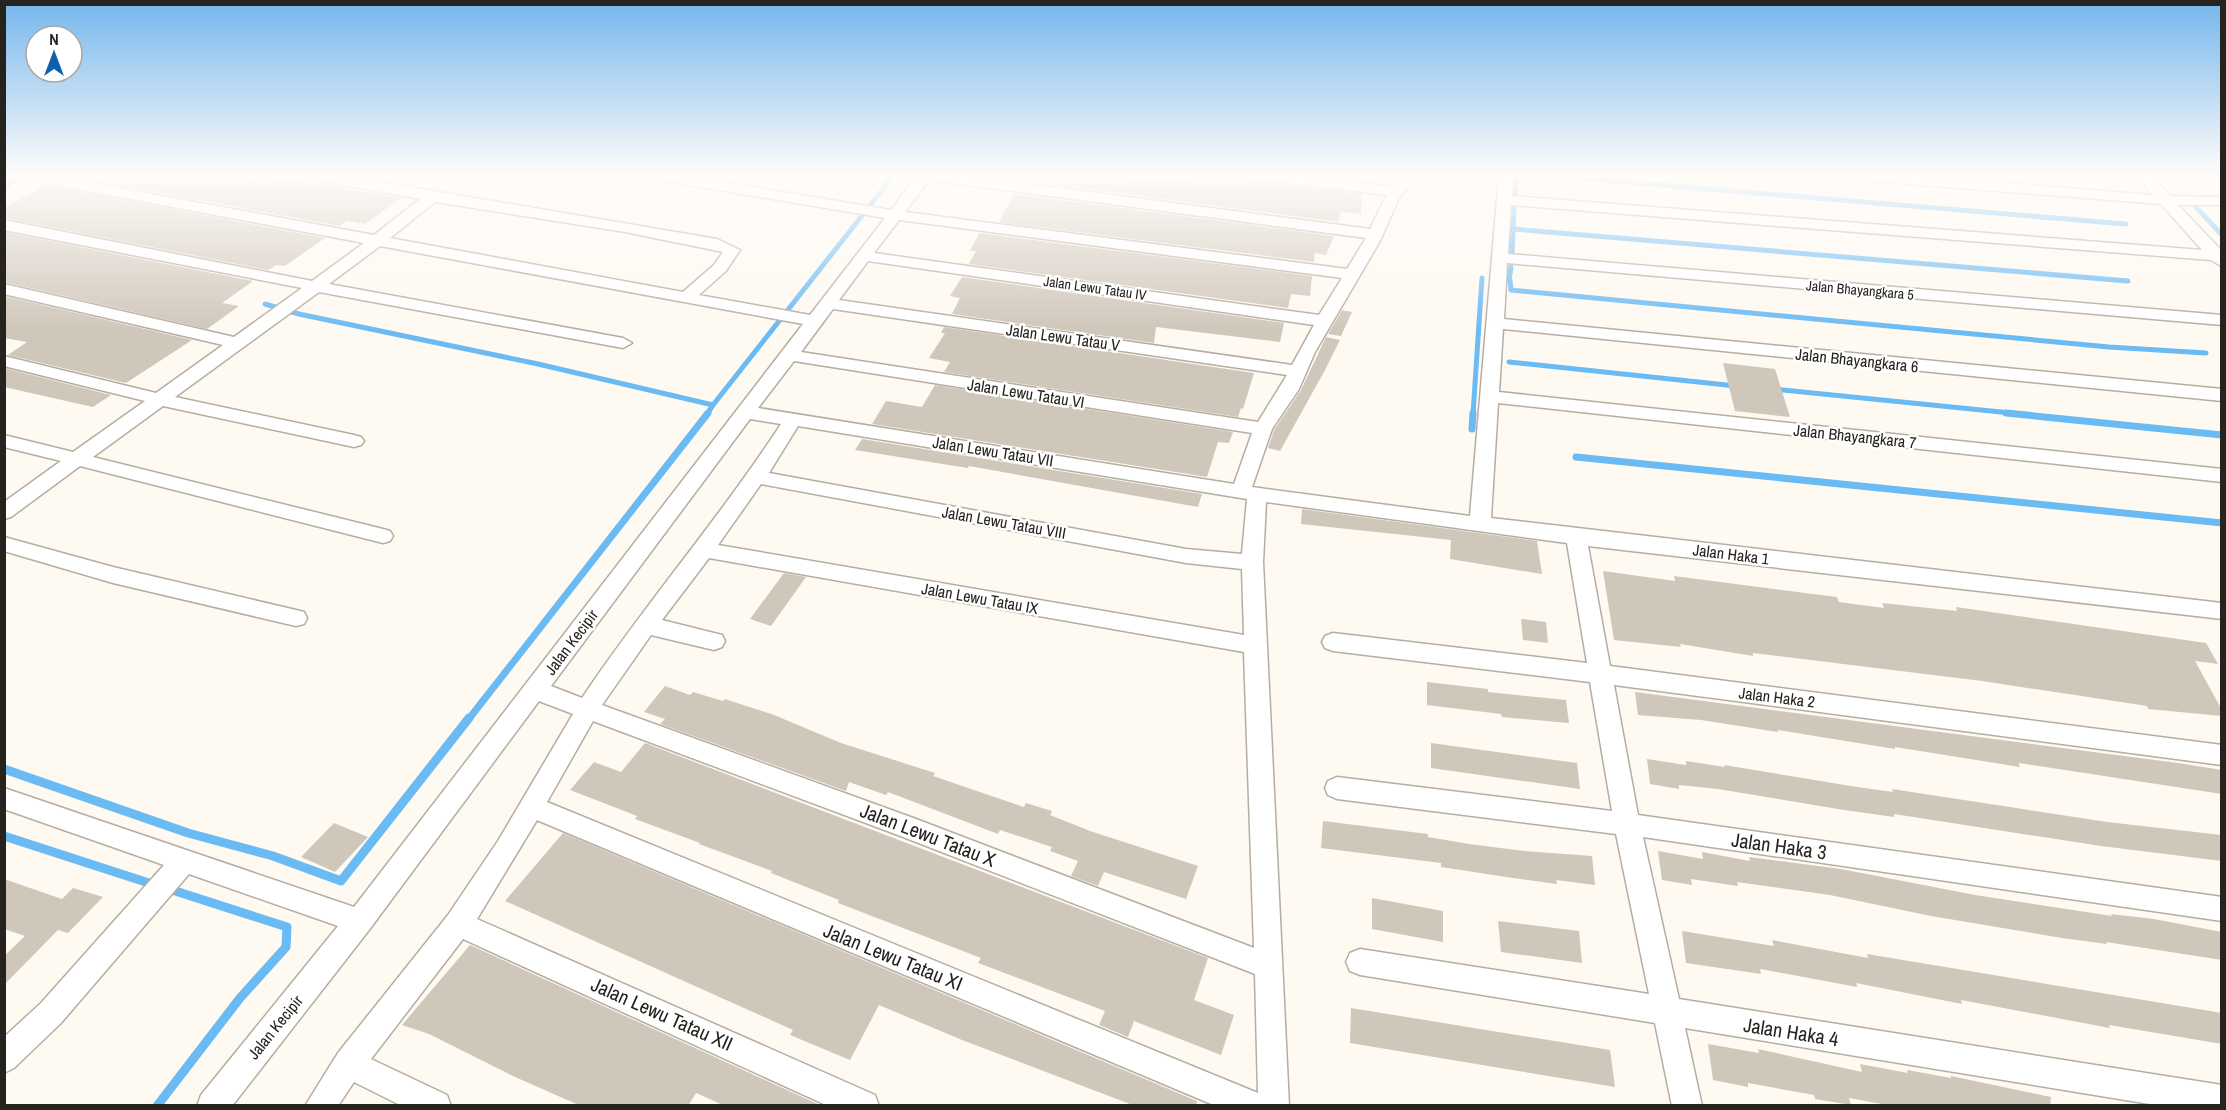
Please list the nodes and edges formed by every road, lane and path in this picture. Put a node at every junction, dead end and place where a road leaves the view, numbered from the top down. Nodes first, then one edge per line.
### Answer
1 (13, 227) edge
2 (300, 227) edge
3 (394, 227) edge
4 (623, 227) edge
5 (873, 227) edge
6 (997, 227) edge
7 (1319, 227) edge
8 (1378, 227) edge
9 (1501, 227) edge
10 (1834, 227) edge
11 (2190, 227) edge
12 (1374, 234) junction
13 (376, 241) junction
14 (864, 256) junction
15 (1499, 258) junction
16 (2220, 258) edge
17 (1351, 274) junction
18 (314, 286) junction
19 (4, 290) edge
20 (687, 297) junction
21 (805, 314) junction
22 (1325, 321) junction
23 (2222, 321) edge
24 (1493, 323) junction
25 (237, 343) junction
26 (623, 343) dead end
27 (789, 355) junction
28 (4, 361) edge
29 (1298, 371) junction
30 (2222, 395) edge
31 (1488, 396) junction
32 (159, 399) junction
33 (744, 412) junction
34 (793, 419) junction
35 (1263, 429) junction
36 (4, 441) edge
37 (354, 441) dead end
38 (77, 460) junction
39 (2222, 476) edge
40 (756, 477) junction
41 (1249, 493) junction
42 (4, 512) edge
43 (1480, 523) junction
44 (383, 536) dead end
45 (1576, 537) junction
46 (4, 544) edge
47 (704, 550) junction
48 (1252, 562) junction
49 (2222, 610) edge
50 (296, 618) dead end
51 (646, 625) junction
52 (714, 640) dead end
53 (1333, 642) dead end
54 (1255, 645) junction
55 (1602, 674) junction
56 (534, 690) junction
57 (588, 708) junction
58 (2222, 755) edge
59 (1337, 788) dead end
60 (4, 798) edge
61 (532, 807) junction
62 (1627, 824) junction
63 (180, 867) junction
64 (2222, 909) edge
65 (359, 921) junction
66 (458, 924) junction
67 (1360, 962) dead end
68 (1267, 966) junction
69 (1666, 1012) junction
70 (6, 1055) edge
71 (349, 1064) junction
72 (2222, 1100) edge
73 (212, 1106) edge
74 (320, 1106) edge
75 (436, 1106) edge
76 (864, 1106) edge
77 (1254, 1106) edge
78 (1274, 1106) edge
79 (1687, 1106) edge

1 - 18 street
2 - 13 street, Jalan Lewu Tatau V
3 - 13 street
4 - 20 street
5 - 14 street, Jalan Kecipir
6 - 17 street
7 - 12 street
8 - 12 street
9 - 15 street
10 - 16 street
11 - 16 street
12 - 17 street
13 - 18 street
13 - 20 street, Jalan Lewu Tatau V
14 - 21 street, Jalan Kecipir
14 - 22 street, Jalan Lewu Tatau IV
15 - 23 street, Jalan Bhayangkara 5
15 - 24 street
17 - 22 street
18 - 25 street
18 - 26 street
19 - 25 street
20 - 21 street, Jalan Lewu Tatau V
21 - 27 street, Jalan Kecipir
21 - 29 street, Jalan Lewu Tatau V
22 - 29 street
24 - 30 street, Jalan Bhayangkara 6
24 - 31 street
25 - 32 street
27 - 33 street, Jalan Kecipir
27 - 35 street, Jalan Lewu Tatau VI
28 - 32 street
29 - 35 street
31 - 39 street, Jalan Bhayangkara 7
31 - 43 street
32 - 37 street
32 - 38 street
33 - 34 street, Jalan Lewu Tatau VII
33 - 56 street, Jalan Kecipir
34 - 40 street
34 - 41 street, Jalan Lewu Tatau VII
35 - 41 street
36 - 38 street
38 - 42 street
38 - 44 street
40 - 47 street
40 - 48 street, Jalan Lewu Tatau VIII
41 - 43 street, Jalan Haka 1
41 - 48 street
43 - 45 street, Jalan Haka 1
45 - 49 street, Jalan Haka 1
45 - 55 street
46 - 50 street
47 - 51 street
47 - 54 street, Jalan Lewu Tatau IX
48 - 54 street
51 - 52 street
51 - 57 street
53 - 55 street, Jalan Haka 2
54 - 68 street
55 - 58 street, Jalan Haka 2
55 - 62 street
56 - 57 street, Jalan Lewu Tatau X
56 - 65 street, Jalan Kecipir
57 - 61 street
57 - 68 street, Jalan Lewu Tatau X
59 - 62 street, Jalan Haka 3
60 - 63 street
61 - 66 street
61 - 77 street, Jalan Lewu Tatau XI
62 - 64 street, Jalan Haka 3
62 - 69 street
63 - 65 street
63 - 70 street
65 - 73 street, Jalan Kecipir
66 - 71 street
66 - 76 street, Jalan Lewu Tatau XII
67 - 69 street, Jalan Haka 4
68 - 78 street
69 - 72 street, Jalan Haka 4
69 - 79 street
71 - 74 street
71 - 75 street

